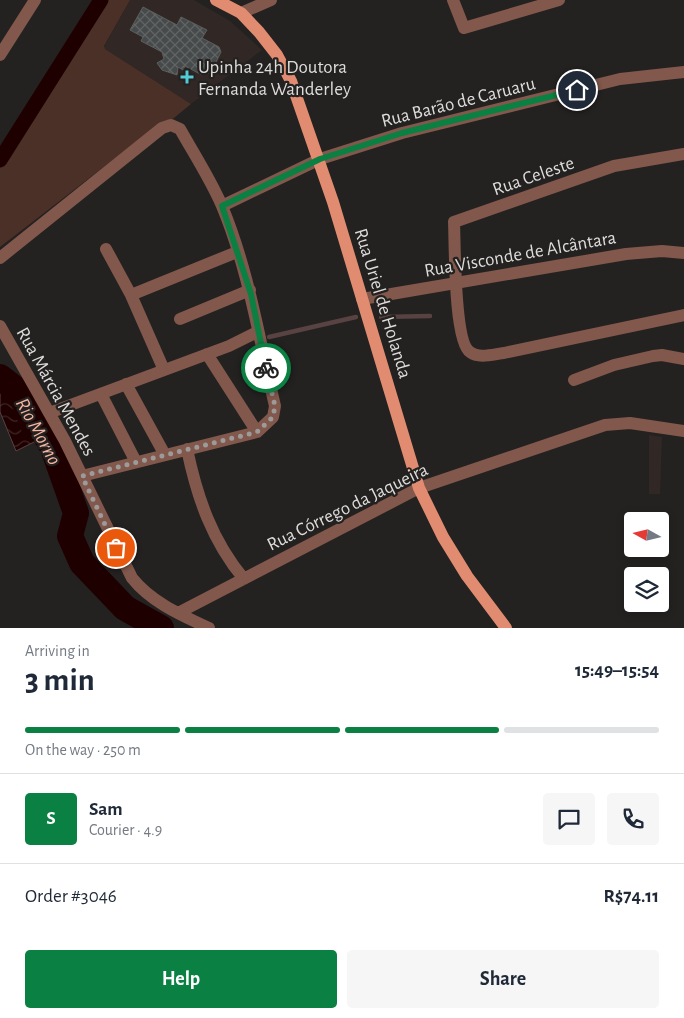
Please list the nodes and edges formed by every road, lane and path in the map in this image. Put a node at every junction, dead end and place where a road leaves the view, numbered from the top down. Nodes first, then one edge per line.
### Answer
1 (35, 0) edge
2 (216, 0) edge
3 (271, 0) edge
4 (453, 0) edge
5 (559, 0) edge
6 (241, 13) junction
7 (0, 55) edge
8 (684, 72) edge
9 (684, 154) edge
10 (320, 159) junction
11 (222, 206) junction
12 (106, 249) dead end
13 (237, 252) junction
14 (684, 253) edge
15 (0, 258) edge
16 (455, 283) junction
17 (250, 290) junction
18 (131, 296) junction
19 (362, 299) junction
20 (684, 315) edge
21 (180, 319) dead end
22 (0, 326) edge
23 (257, 332) junction
24 (207, 354) junction
25 (684, 359) edge
26 (164, 370) junction
27 (574, 380) dead end
28 (126, 384) junction
29 (101, 394) junction
30 (49, 413) junction
31 (684, 431) edge
32 (257, 432) junction
33 (187, 449) junction
34 (165, 455) junction
35 (136, 462) junction
36 (82, 476) junction
37 (419, 488) junction
38 (244, 579) junction
39 (178, 614) junction
40 (208, 628) edge
41 (506, 628) edge

1 - 7 street
2 - 6 main road, Rua Uriel de Holanda
3 - 6 street
4 - 5 street
6 - 10 main road, Rua Uriel de Holanda
8 - 10 street, Rua Barão de Caruaru
9 - 16 street, Rua Celeste
10 - 11 street, Rua Barão de Caruaru
10 - 19 main road, Rua Uriel de Holanda
11 - 13 street
11 - 15 street
12 - 18 street
13 - 17 street
13 - 18 street
14 - 16 street, Rua Visconde de Alcântara
16 - 19 street, Rua Visconde de Alcântara
16 - 20 street
17 - 21 street
17 - 23 street
18 - 26 street
19 - 37 main road, Rua Uriel de Holanda
22 - 30 street, Rua Márcia Mendes
23 - 24 street
23 - 32 street
24 - 26 street
24 - 32 street
25 - 27 street
26 - 28 street
28 - 29 street
28 - 34 street
29 - 30 street
29 - 35 street
30 - 36 street, Rua Márcia Mendes
31 - 37 street, Rua Córrego da Jaqueira
32 - 33 street
33 - 34 street
33 - 38 street
34 - 35 street
35 - 36 street
36 - 39 street, Rua Márcia Mendes
37 - 38 street, Rua Córrego da Jaqueira
37 - 41 main road, Rua Uriel de Holanda
38 - 39 street, Rua Córrego da Jaqueira
39 - 40 street, Rua Márcia Mendes

